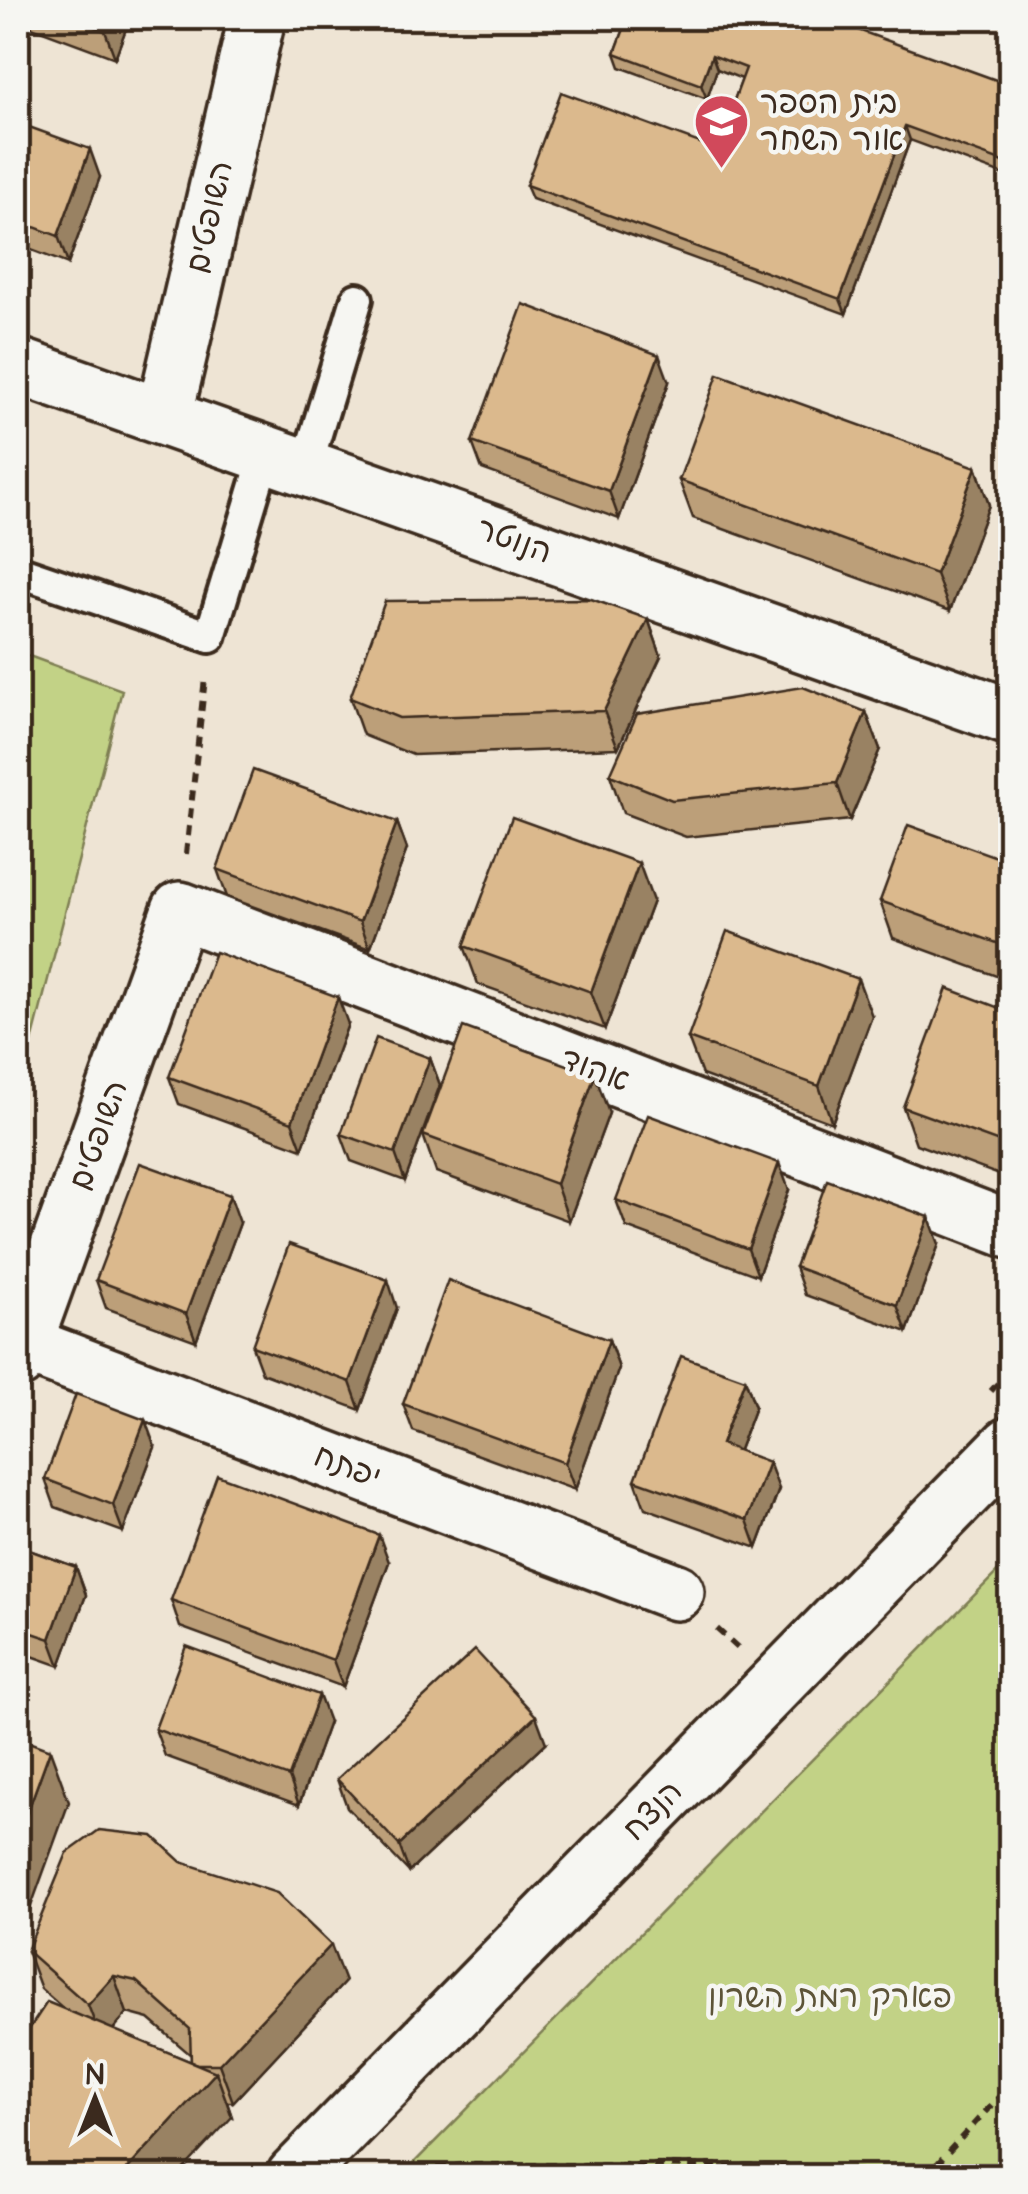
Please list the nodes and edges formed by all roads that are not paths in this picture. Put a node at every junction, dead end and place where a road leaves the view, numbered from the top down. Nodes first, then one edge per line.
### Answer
1 (257, 18) edge
2 (357, 299) dead end
3 (18, 366) edge
4 (164, 417) junction
5 (286, 460) junction
6 (18, 570) edge
7 (1010, 717) edge
8 (180, 910) joint
9 (1010, 1230) edge
10 (19, 1349) edge
11 (1010, 1444) edge
12 (676, 1592) road end
13 (295, 2176) edge

1 - 4 street, השופטים
2 - 5 lane
3 - 4 street, הנוטר
4 - 5 street, הנוטר
5 - 6 lane
5 - 7 street, הנוטר
8 - 9 street, אהוד
8 - 10 street, השופטים
10 - 12 street, יפתח
11 - 13 street, הנצח

